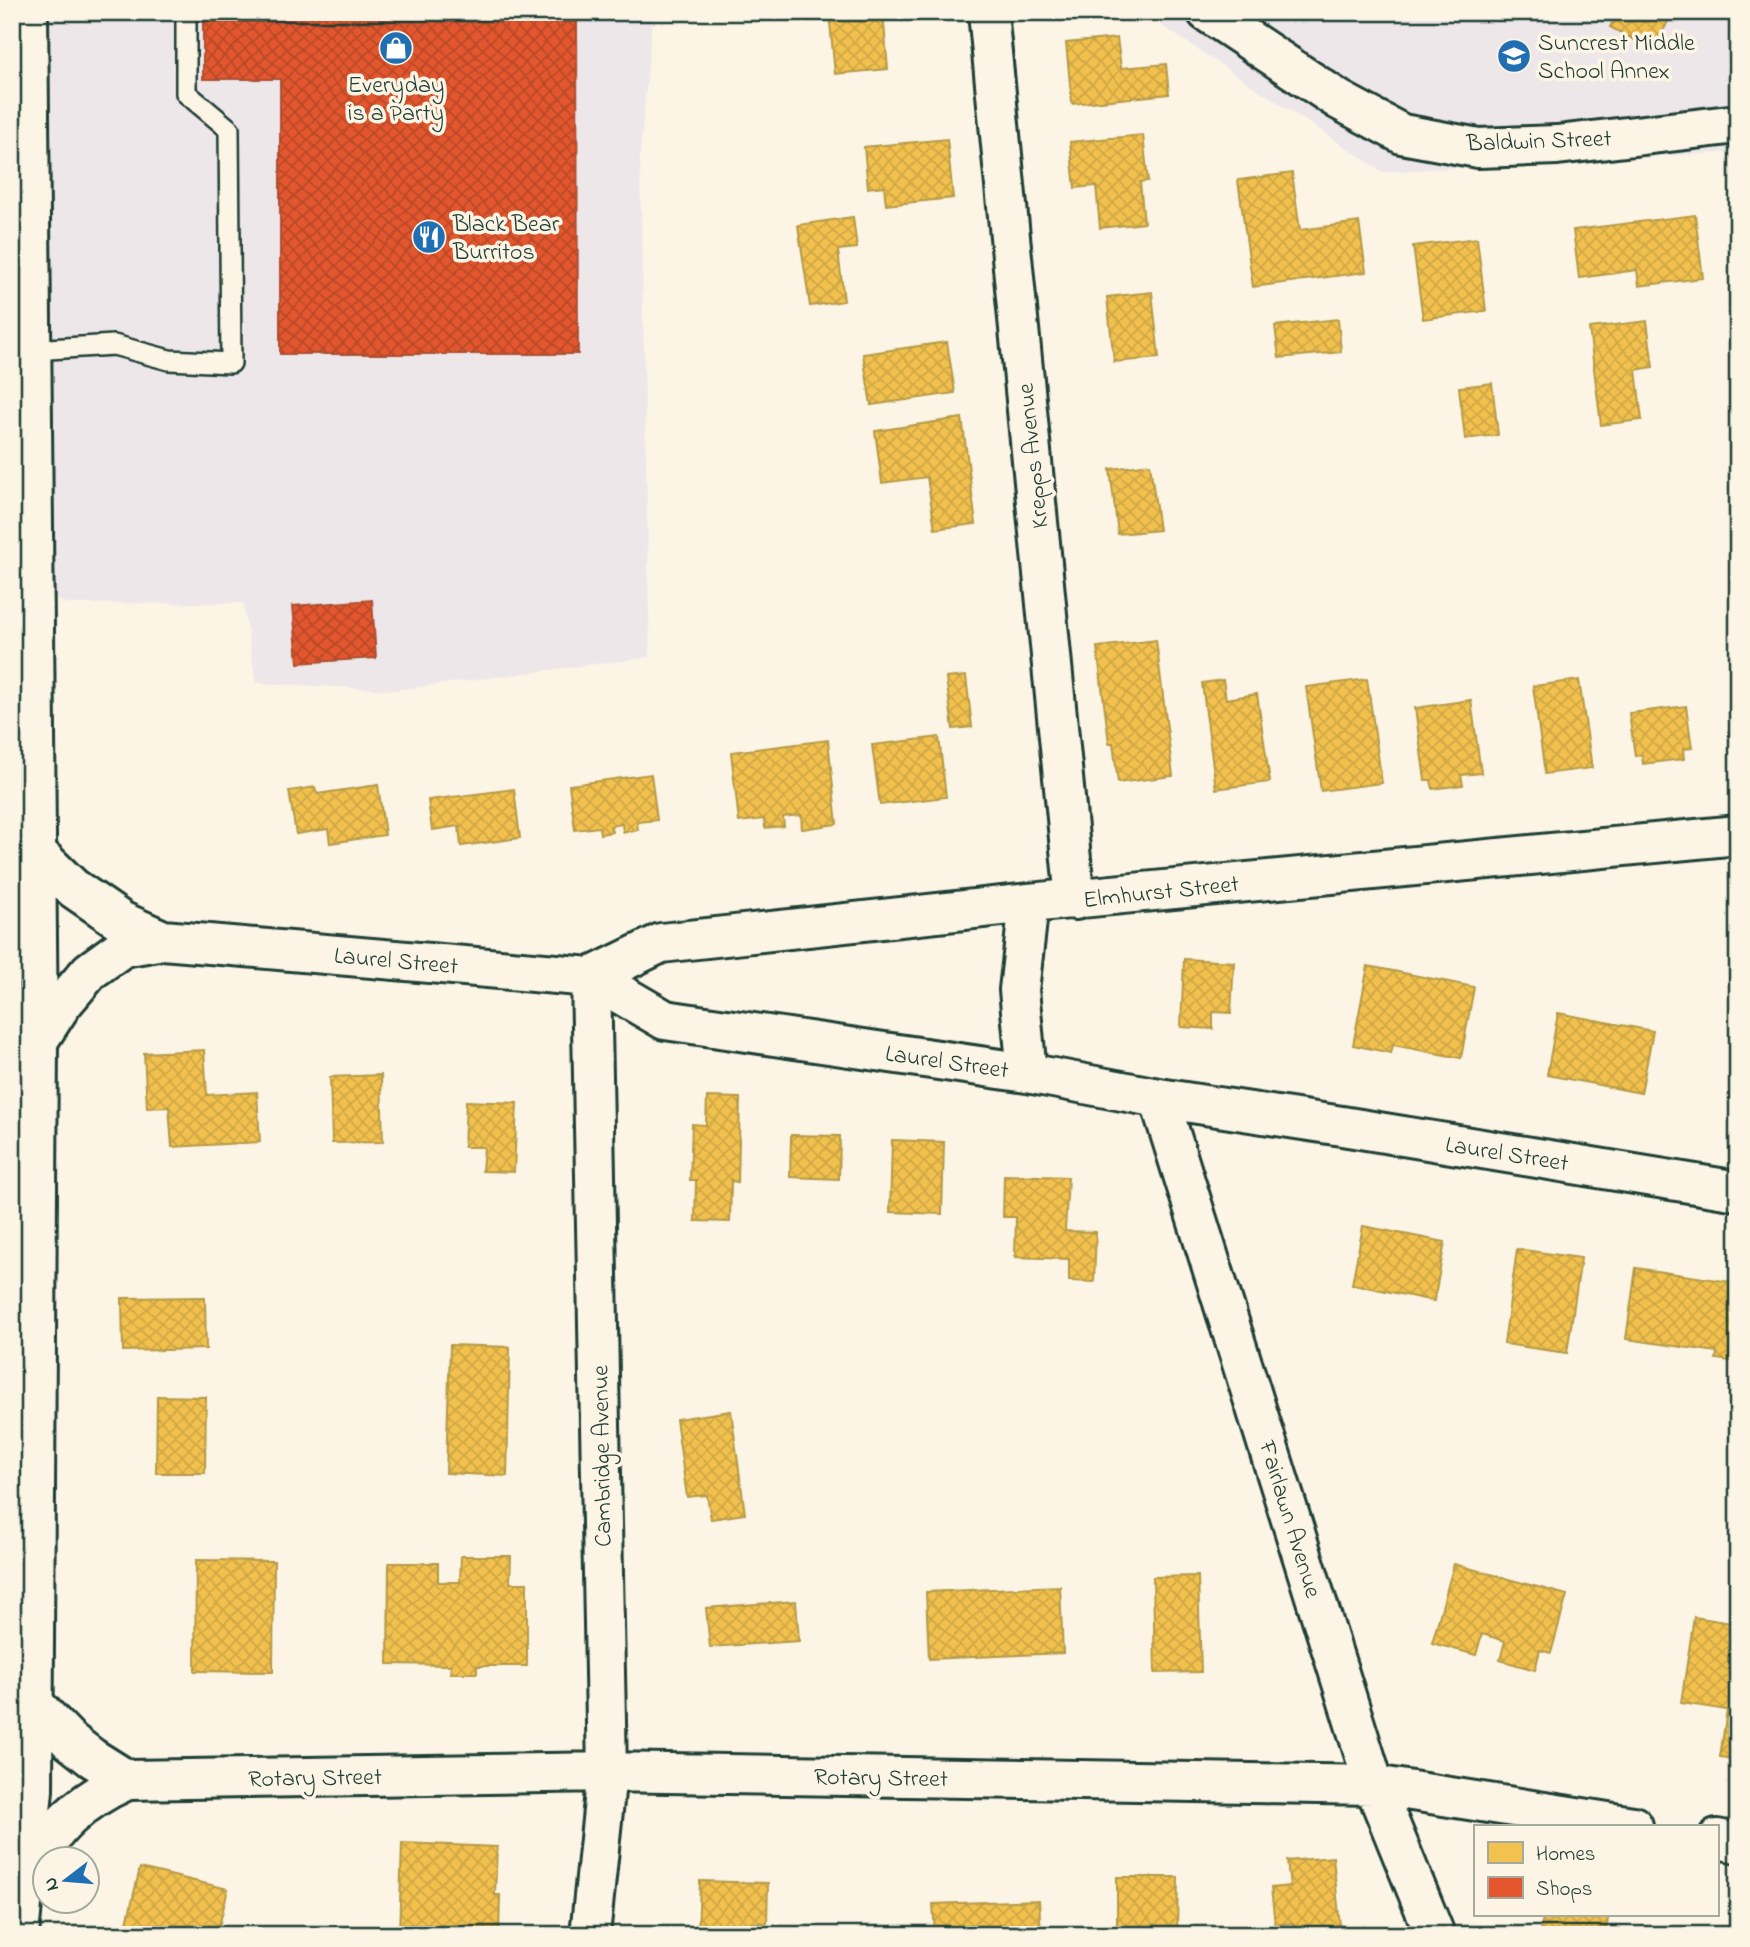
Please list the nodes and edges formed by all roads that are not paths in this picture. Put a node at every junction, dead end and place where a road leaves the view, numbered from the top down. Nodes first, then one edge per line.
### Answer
1 (28, 12) edge
2 (186, 12) edge
3 (988, 12) edge
4 (1207, 12) edge
5 (1732, 115) edge
6 (21, 204) edge
7 (32, 351) junction
8 (22, 445) edge
9 (23, 582) edge
10 (1738, 835) edge
11 (24, 850) edge
12 (1075, 900) junction
13 (1029, 904) junction
14 (163, 940) junction
15 (591, 977) junction
16 (38, 1041) junction
17 (1027, 1073) junction
18 (1159, 1098) junction
19 (1738, 1191) edge
20 (23, 1716) edge
21 (607, 1772) junction
22 (127, 1780) junction
23 (1374, 1786) junction
24 (1627, 1825) edge
25 (1718, 1839) edge
26 (1738, 1843) edge
27 (19, 1870) edge
28 (19, 1935) edge
29 (590, 1935) edge
30 (1434, 1935) edge

1 - 6 street
2 - 7 lane
3 - 12 street, Krepps Avenue
4 - 5 street, Baldwin Street
6 - 7 street
7 - 8 street
8 - 9 street
9 - 11 street
10 - 12 street, Elmhurst Street
11 - 14 street
11 - 16 street
12 - 13 street, Elmhurst Street
13 - 15 street, Elmhurst Street
13 - 17 street
14 - 15 street, Laurel Street
14 - 16 street
15 - 17 street, Laurel Street
15 - 21 street, Cambridge Avenue
16 - 20 street
17 - 18 street, Laurel Street
18 - 19 street, Laurel Street
18 - 23 street, Fairlawn Avenue
20 - 22 street
20 - 27 street
21 - 22 street, Rotary Street
21 - 23 street, Rotary Street
21 - 29 street, Cambridge Avenue
22 - 27 street, Rotary Street
23 - 24 street, Rotary Street
23 - 30 street, Fairlawn Avenue
25 - 26 street
27 - 28 street

